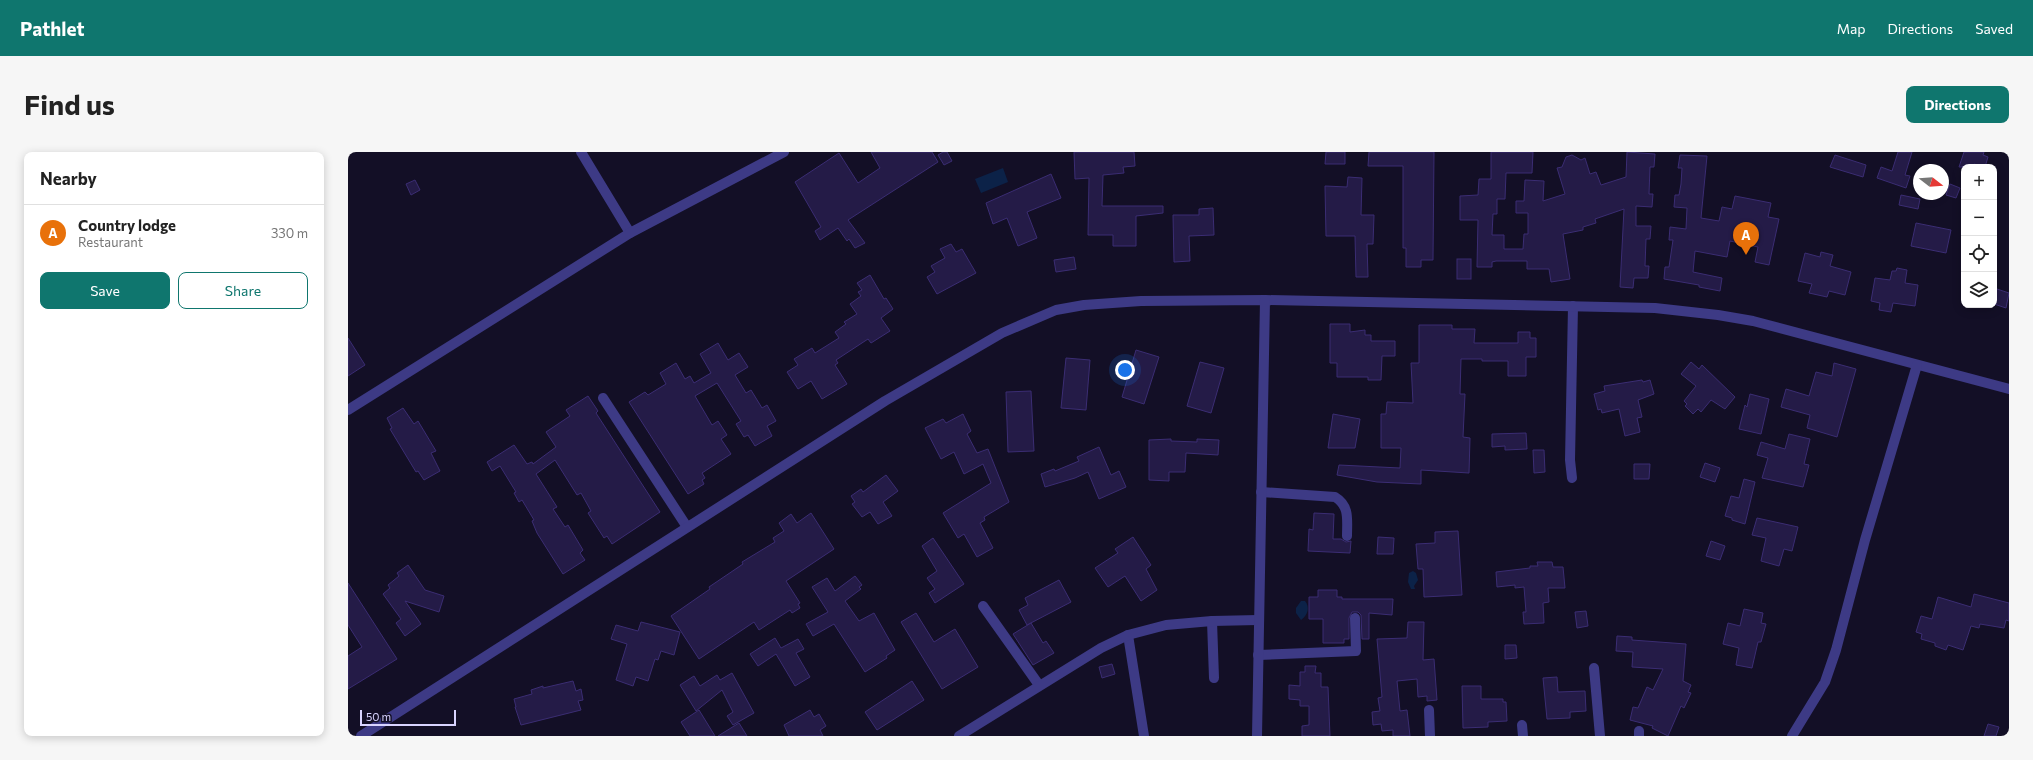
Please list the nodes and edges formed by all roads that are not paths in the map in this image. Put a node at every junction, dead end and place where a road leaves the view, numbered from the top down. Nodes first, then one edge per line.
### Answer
1 (581, 152) edge
2 (784, 152) edge
3 (630, 233) junction
4 (1265, 300) junction
5 (1573, 306) junction
6 (1918, 365) junction
7 (2009, 389) edge
8 (603, 398) dead end
9 (348, 410) edge
10 (1572, 478) dead end
11 (1261, 492) junction
12 (687, 527) junction
13 (1347, 536) dead end
14 (983, 606) dead end
15 (1354, 618) dead end
16 (1258, 620) junction
17 (1212, 621) junction
18 (1128, 636) junction
19 (1258, 656) junction
20 (1594, 668) dead end
21 (1214, 678) dead end
22 (1040, 685) junction
23 (1429, 710) dead end
24 (1522, 725) dead end
25 (361, 736) edge
26 (959, 736) edge
27 (1144, 736) edge
28 (1257, 736) edge
29 (1430, 736) edge
30 (1523, 736) edge
31 (1600, 736) edge
32 (1792, 736) edge

1 - 3 street
2 - 3 street
3 - 9 street
4 - 5 street
4 - 11 street
4 - 12 street
5 - 6 street
5 - 10 street
6 - 7 street
6 - 32 street
8 - 12 street
11 - 13 street
11 - 16 street
12 - 25 street
14 - 22 street
15 - 19 street
16 - 17 street
16 - 19 street
17 - 18 street
17 - 21 street
18 - 22 street
18 - 27 street
19 - 28 street
20 - 31 street
22 - 26 street
23 - 29 street
24 - 30 street

